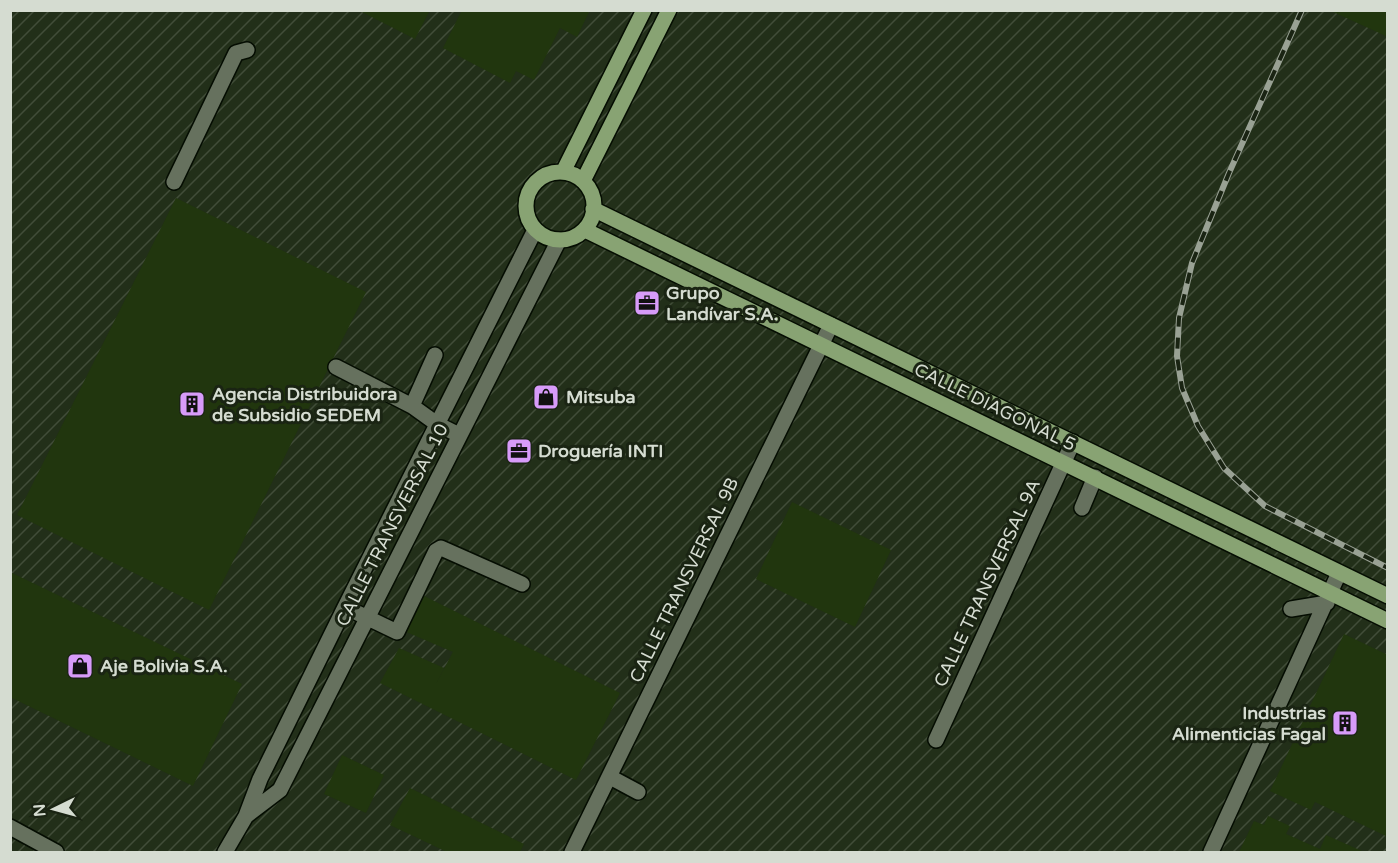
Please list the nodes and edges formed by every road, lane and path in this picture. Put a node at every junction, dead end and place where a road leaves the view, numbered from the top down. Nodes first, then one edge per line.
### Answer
1 (644, 10) edge
2 (669, 10) edge
3 (247, 51) dead end
4 (563, 172) junction
5 (584, 179) junction
6 (174, 182) dead end
7 (593, 209) junction
8 (535, 230) junction
9 (585, 230) junction
10 (559, 240) junction
11 (831, 325) junction
12 (821, 345) junction
13 (435, 355) dead end
14 (336, 367) dead end
15 (412, 406) junction
16 (437, 424) junction
17 (459, 435) junction
18 (1073, 442) junction
19 (1064, 462) junction
20 (1095, 477) junction
21 (1082, 508) dead end
22 (1339, 573) junction
23 (522, 584) dead end
24 (1388, 596) edge
25 (1328, 598) junction
26 (345, 607) junction
27 (1292, 609) dead end
28 (367, 618) junction
29 (1388, 621) edge
30 (936, 740) dead end
31 (610, 777) junction
32 (638, 792) dead end
33 (246, 816) junction
34 (10, 827) edge
35 (56, 852) edge
36 (225, 852) edge
37 (572, 852) edge
38 (1211, 852) edge

1 - 4 main road
2 - 5 main road
3 - 6 street
4 - 5 main road
4 - 8 main road
5 - 7 main road
7 - 9 main road
7 - 11 main road, CALLE DIAGONAL 5
8 - 10 main road
8 - 16 street, CALLE TRANSVERSAL 10
9 - 10 main road
9 - 12 main road, CALLE DIAGONAL 5
10 - 17 street, CALLE TRANSVERSAL 10
11 - 12 street, CALLE TRANSVERSAL 9B
11 - 18 main road, CALLE DIAGONAL 5
12 - 19 main road, CALLE DIAGONAL 5
12 - 31 street, CALLE TRANSVERSAL 9B
13 - 15 street
14 - 15 street
15 - 16 street
16 - 17 street
16 - 26 street, CALLE TRANSVERSAL 10
17 - 28 street, CALLE TRANSVERSAL 10
18 - 19 street, CALLE TRANSVERSAL 9A
18 - 22 main road, CALLE DIAGONAL 5
19 - 20 main road, CALLE DIAGONAL 5
19 - 30 street, CALLE TRANSVERSAL 9A
20 - 21 street
20 - 25 main road, CALLE DIAGONAL 5
22 - 24 main road, CALLE DIAGONAL 5
22 - 25 street
23 - 28 street
25 - 27 street
25 - 29 main road, CALLE DIAGONAL 5
25 - 38 street
26 - 28 street
26 - 33 street, CALLE TRANSVERSAL 10
28 - 33 street, CALLE TRANSVERSAL 10
31 - 32 street
31 - 37 street, CALLE TRANSVERSAL 9B
33 - 36 street, CALLE TRANSVERSAL 10
34 - 35 street

